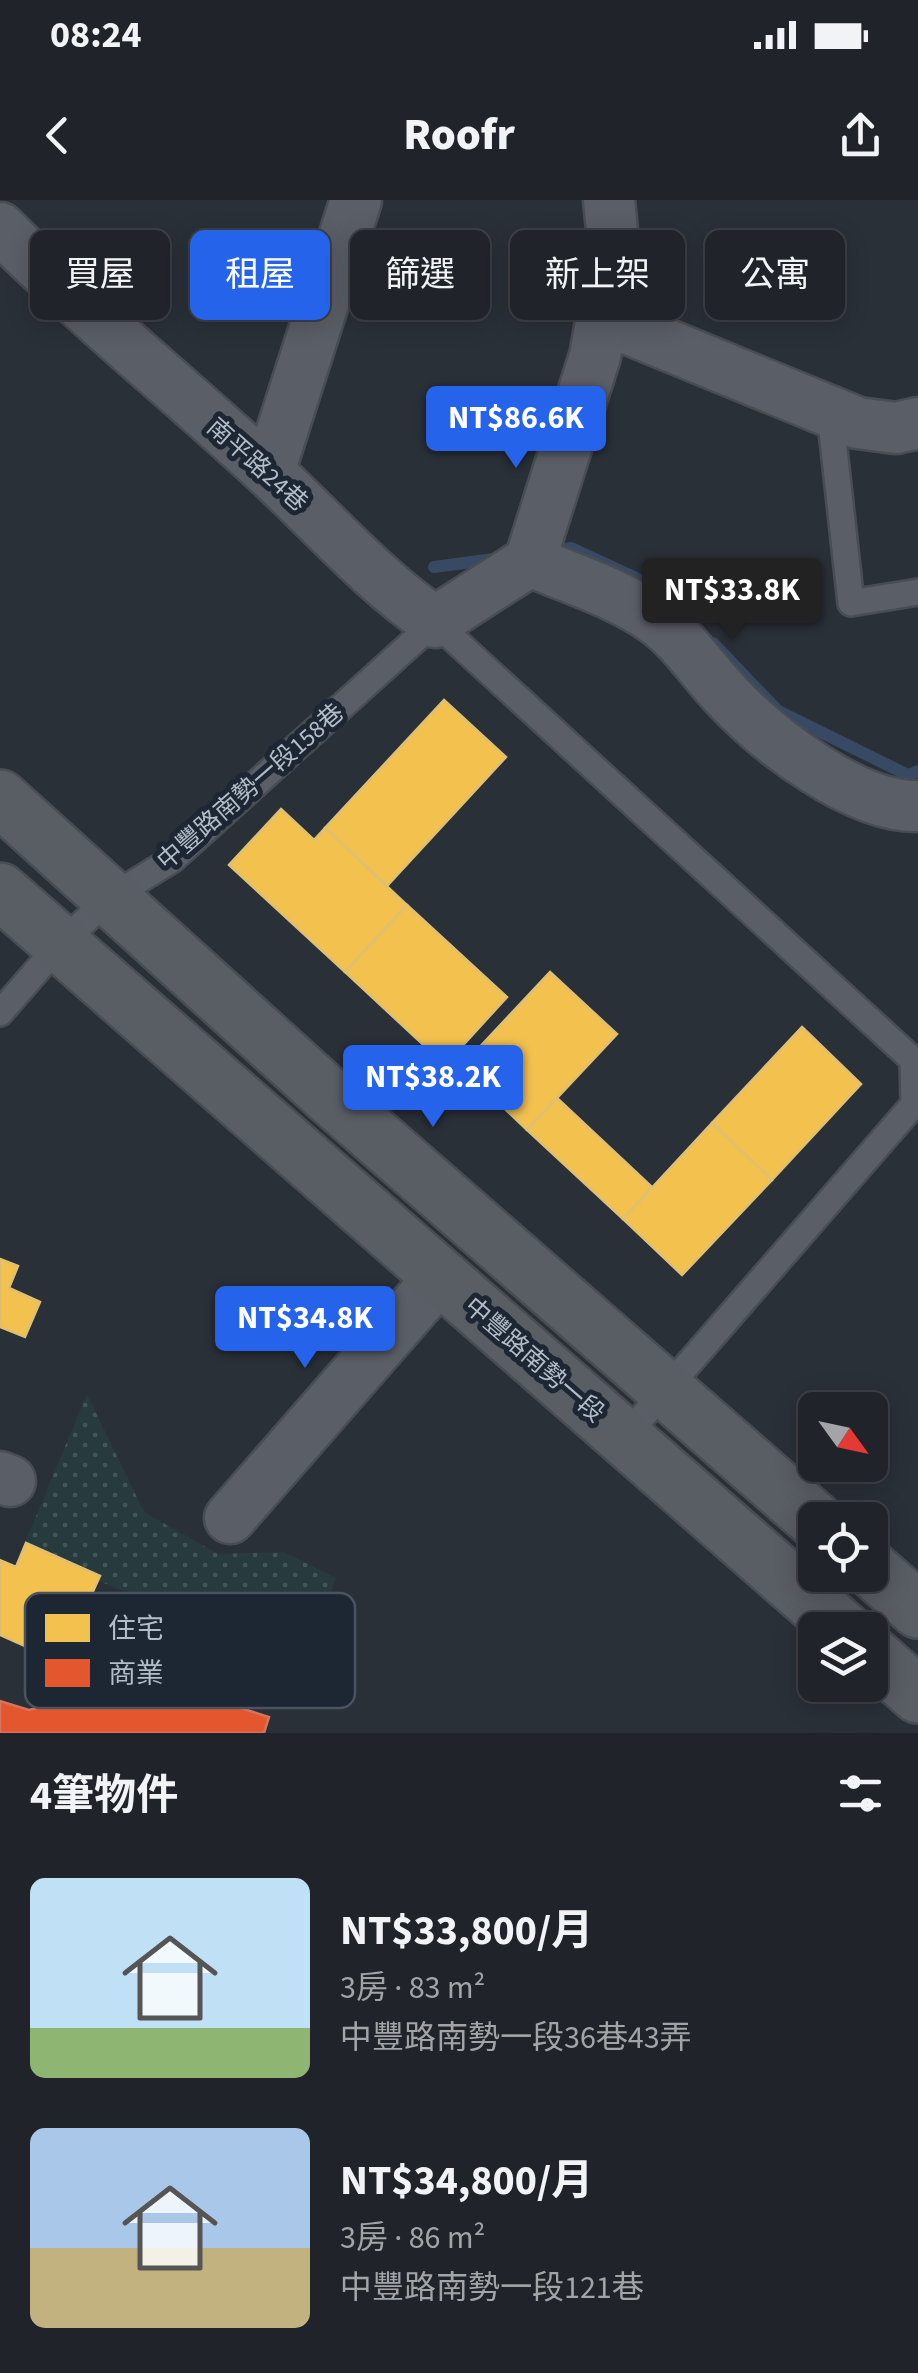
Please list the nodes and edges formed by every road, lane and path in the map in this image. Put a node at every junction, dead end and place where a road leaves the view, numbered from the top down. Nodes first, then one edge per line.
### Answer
1 (356, 200) edge
2 (609, 200) edge
3 (0, 228) edge
4 (612, 230) edge
5 (602, 320) edge
6 (607, 320) edge
7 (830, 414) junction
8 (918, 423) edge
9 (270, 472) junction
10 (530, 560) junction
11 (918, 592) edge
12 (435, 622) junction
13 (0, 798) edge
14 (918, 806) edge
15 (0, 891) edge
16 (110, 898) junction
17 (60, 944) junction
18 (0, 1014) edge
19 (440, 1277) junction
20 (665, 1389) junction
21 (624, 1438) junction
22 (798, 1505) edge
23 (230, 1518) dead end
24 (888, 1584) edge
25 (918, 1610) edge
26 (823, 1612) edge
27 (888, 1669) edge
28 (918, 1695) edge

1 - 9 street
2 - 4 street
3 - 9 street, 南平路24巷
5 - 10 street
6 - 7 street
7 - 8 street
7 - 11 lane
9 - 12 street, 南平路24巷
10 - 12 street
10 - 14 street
12 - 16 lane, 中豐路南勢一段158巷
12 - 20 lane
13 - 16 main road
15 - 17 main road, 中豐路南勢一段
16 - 17 lane, 中豐路南勢一段158巷
16 - 20 main road
17 - 18 lane, 中豐路南勢一段158巷
17 - 19 main road, 中豐路南勢一段
19 - 21 main road, 中豐路南勢一段
19 - 23 street
20 - 21 lane
20 - 22 main road
21 - 26 main road, 中豐路南勢一段
24 - 25 main road
27 - 28 main road

